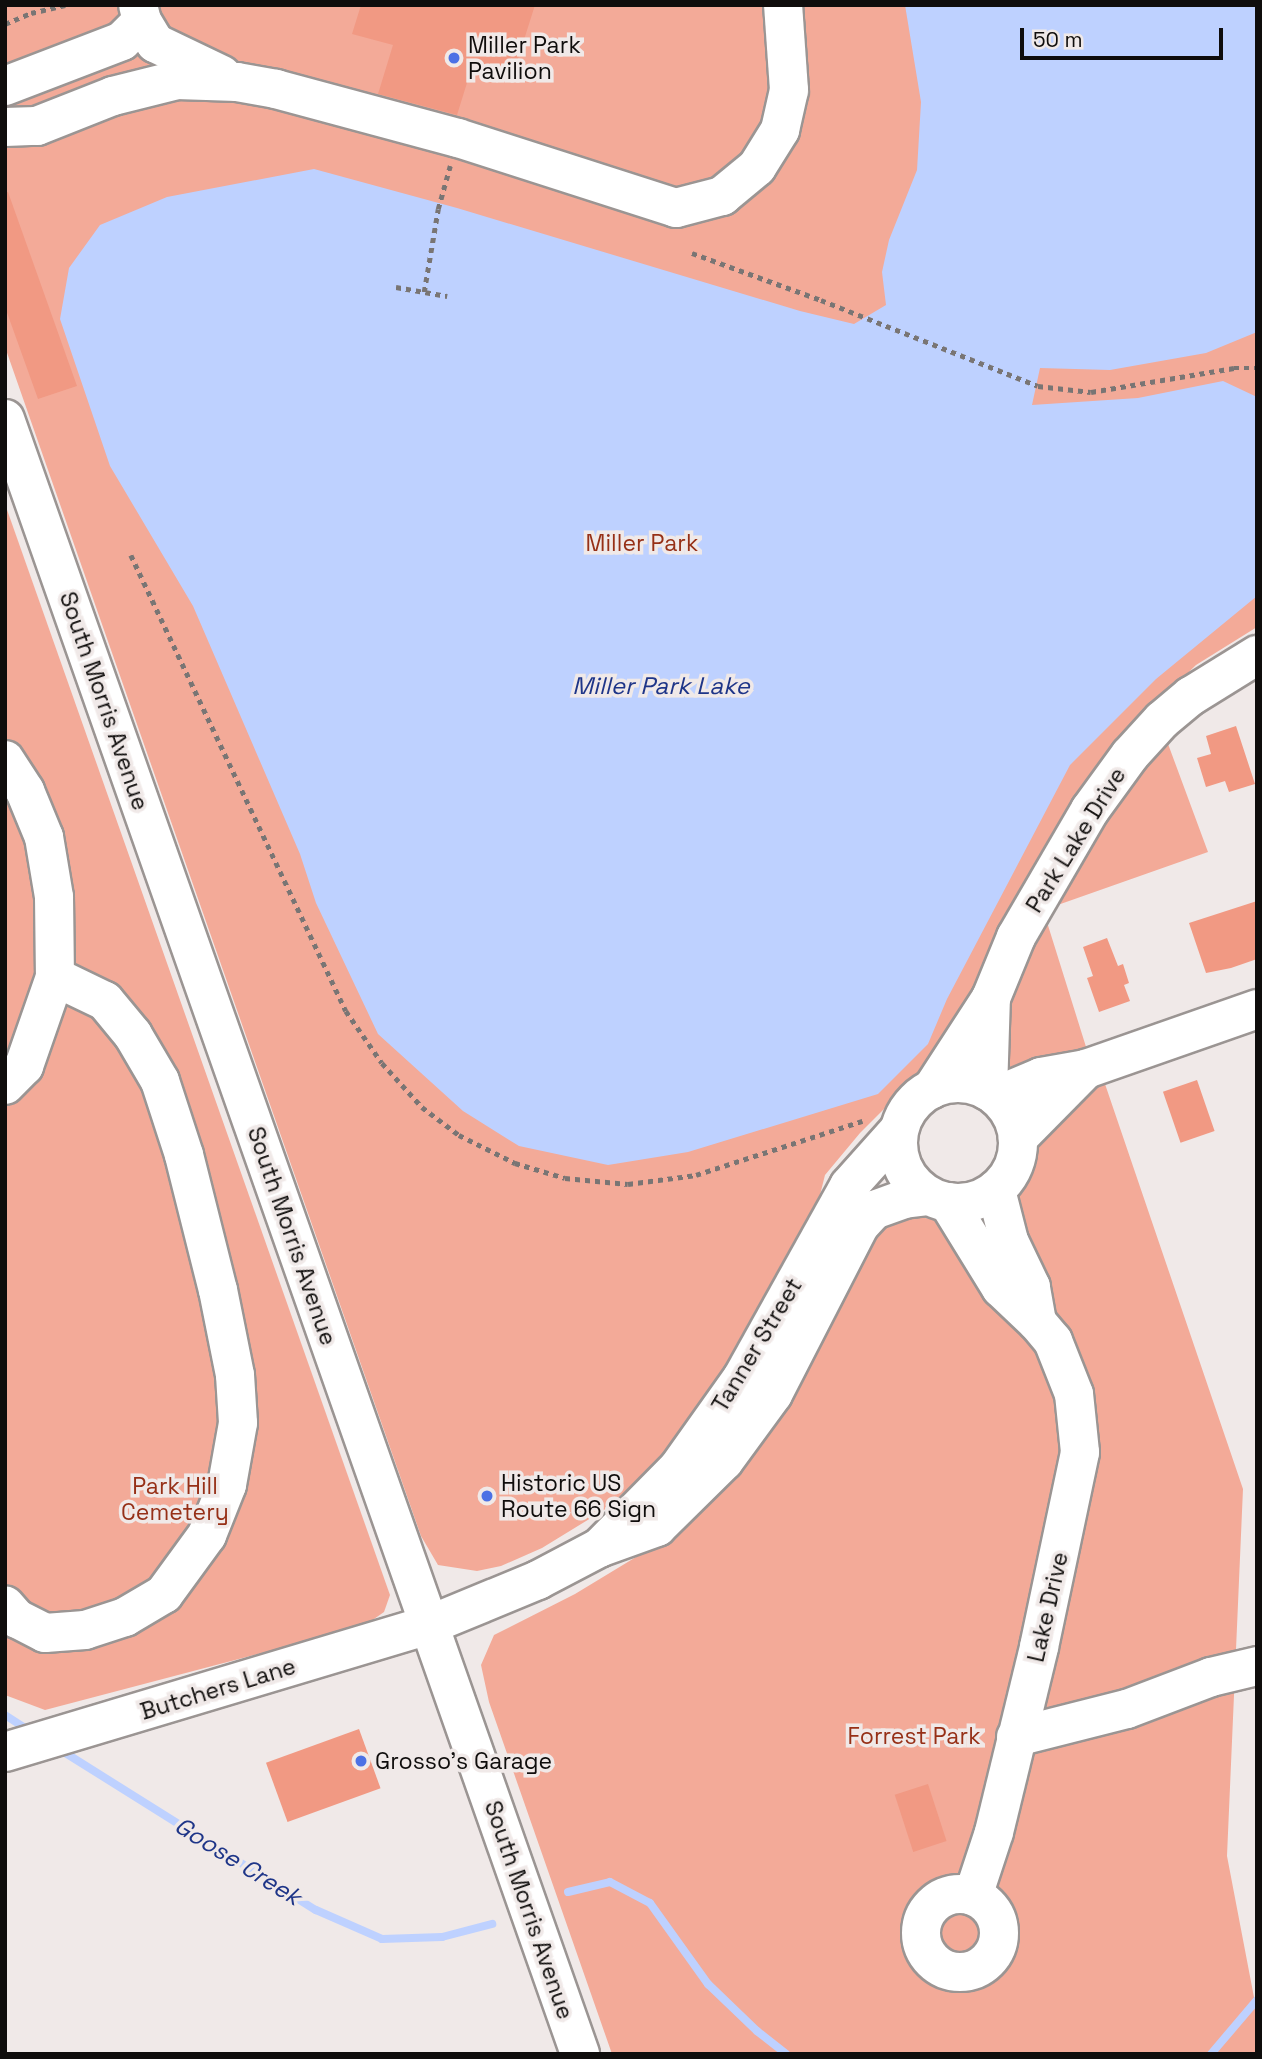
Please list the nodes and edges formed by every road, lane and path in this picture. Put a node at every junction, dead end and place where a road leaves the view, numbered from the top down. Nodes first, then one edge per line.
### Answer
1 (65, 5) edge
2 (783, 5) edge
3 (140, 13) edge
4 (5, 24) edge
5 (237, 82) junction
6 (5, 86) edge
7 (5, 127) edge
8 (458, 138) junction
9 (692, 253) dead end
10 (396, 287) dead end
11 (424, 292) junction
12 (447, 296) dead end
13 (1257, 368) edge
14 (5, 419) edge
15 (131, 555) dead end
16 (1257, 655) edge
17 (5, 760) edge
18 (55, 976) junction
19 (990, 998) junction
20 (1257, 1009) edge
21 (1086, 1069) junction
22 (5, 1085) edge
23 (932, 1089) junction
24 (992, 1093) junction
25 (886, 1124) junction
26 (1018, 1138) junction
27 (996, 1190) junction
28 (939, 1199) junction
29 (1037, 1322) junction
30 (599, 1548) junction
31 (5, 1605) edge
32 (429, 1625) junction
33 (1257, 1666) edge
34 (1016, 1737) junction
35 (15, 1749) edge
36 (973, 1896) dead end
37 (580, 2054) edge

1 - 4 path
2 - 8 street
3 - 5 street
3 - 6 street
5 - 7 street
5 - 8 street
8 - 11 path
9 - 13 path
10 - 11 path
11 - 12 path
14 - 32 street, South Morris Avenue
15 - 25 path
16 - 19 street, Park Lake Drive
17 - 18 street
18 - 22 street
18 - 31 street
19 - 23 street, Park Lake Drive
19 - 24 street, Park Lake Drive
20 - 21 street
21 - 24 street
21 - 26 street
23 - 24 street
23 - 25 street
24 - 26 street
25 - 28 street
25 - 30 street, Tanner Street
26 - 27 street
27 - 28 street
27 - 29 street, Lake Drive
28 - 29 street, Lake Drive
28 - 30 street, Tanner Street
29 - 34 street, Lake Drive
30 - 32 street, Tanner Street
32 - 35 street, Butchers Lane
32 - 37 street, South Morris Avenue
33 - 34 street
34 - 36 street, Lake Drive

